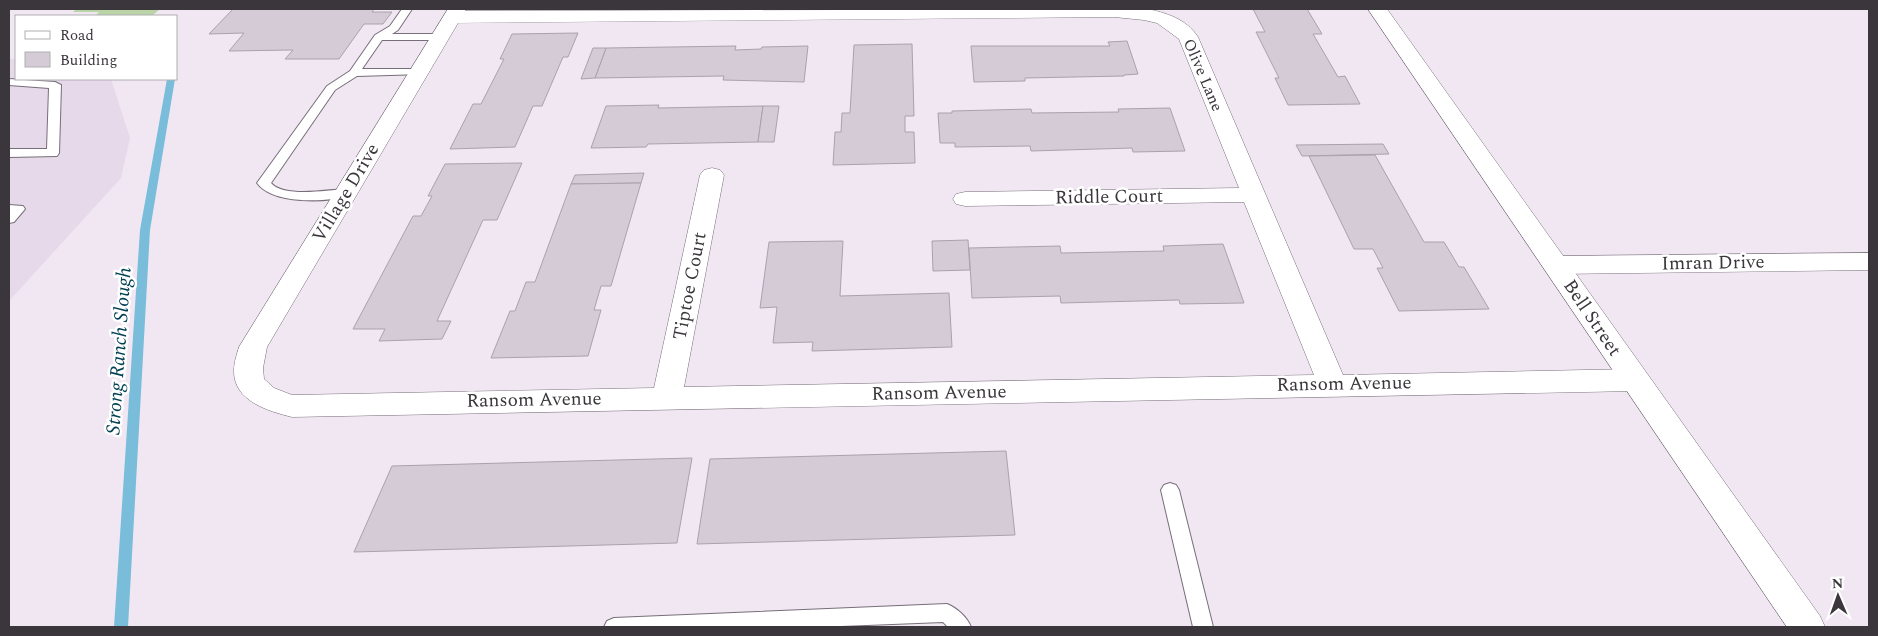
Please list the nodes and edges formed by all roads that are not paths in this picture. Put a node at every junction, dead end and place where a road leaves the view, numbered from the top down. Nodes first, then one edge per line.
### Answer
1 (407, 9) edge
2 (1378, 9) edge
3 (749, 12) edge
4 (450, 21) edge
5 (379, 37) junction
6 (419, 72) junction
7 (354, 73) junction
8 (9, 82) edge
9 (9, 153) edge
10 (712, 175) dead end
11 (346, 194) junction
12 (1253, 195) junction
13 (965, 199) dead end
14 (9, 209) edge
15 (9, 219) edge
16 (1869, 261) edge
17 (1556, 265) junction
18 (1635, 380) junction
19 (251, 382) joint
20 (1332, 384) junction
21 (667, 397) junction
22 (1170, 490) dead end
23 (614, 627) edge
24 (961, 627) edge
25 (1203, 627) edge
26 (1807, 627) edge

1 - 5 lane
2 - 17 street, Bell Street
3 - 4 street, Olive Lane
3 - 12 street, Olive Lane
4 - 5 lane
4 - 6 street, Village Drive
5 - 7 lane
6 - 7 lane
6 - 11 street, Village Drive
7 - 11 lane
8 - 9 lane
10 - 21 street, Tiptoe Court
11 - 19 street, Village Drive
12 - 13 street, Riddle Court
12 - 20 street, Olive Lane
14 - 15 lane
16 - 17 street, Imran Drive
17 - 18 street, Bell Street
18 - 20 street, Ransom Avenue
18 - 26 street, Bell Street
19 - 21 street, Ransom Avenue
20 - 21 street, Ransom Avenue
22 - 25 lane
23 - 24 lane

